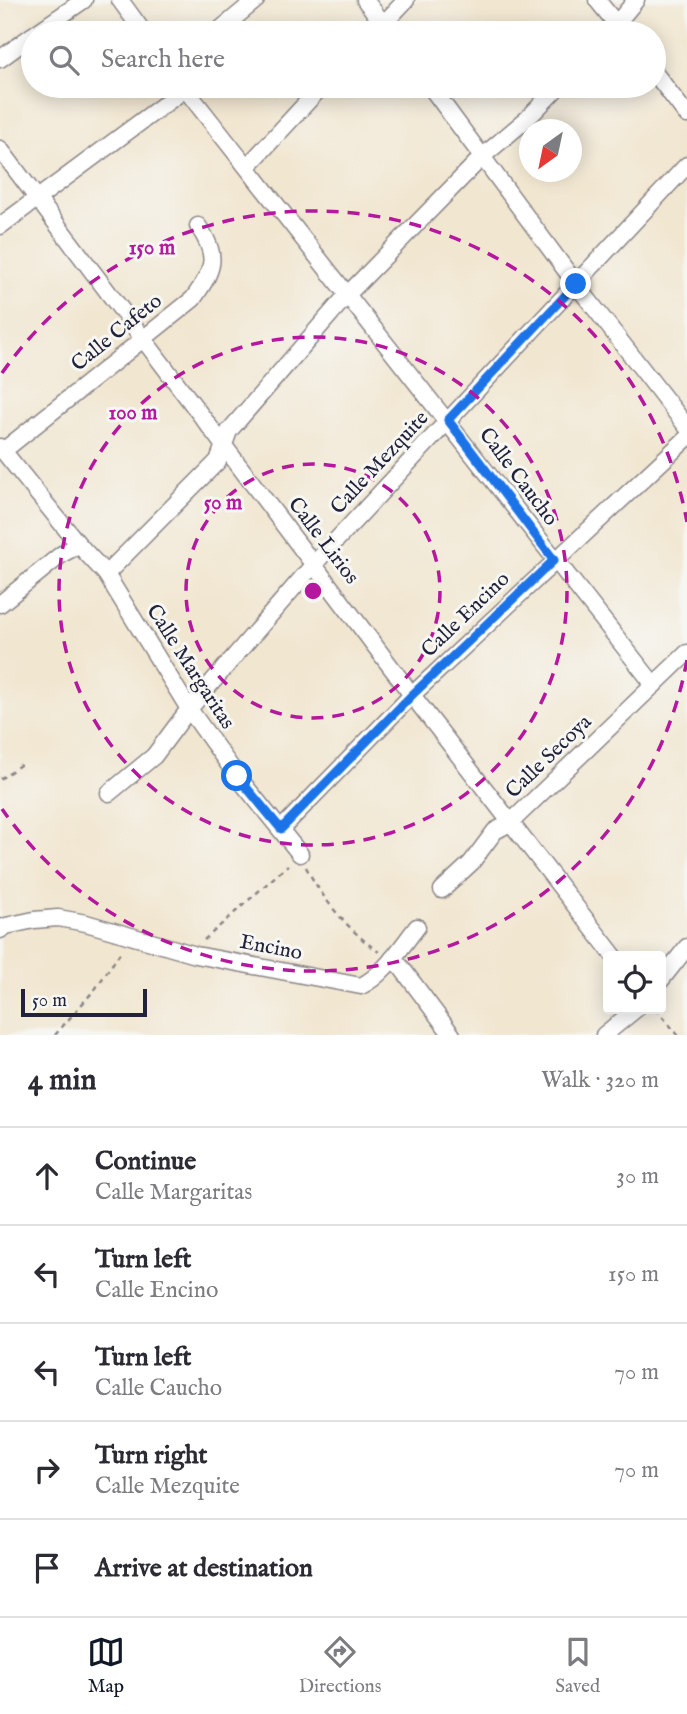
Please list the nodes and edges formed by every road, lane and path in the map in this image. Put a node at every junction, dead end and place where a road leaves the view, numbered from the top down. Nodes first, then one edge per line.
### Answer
1 (84, 0) edge
2 (120, 0) edge
3 (256, 0) edge
4 (365, 0) edge
5 (406, 0) edge
6 (597, 0) edge
7 (636, 0) edge
8 (54, 21) edge
9 (135, 21) edge
10 (231, 21) edge
11 (378, 21) edge
12 (390, 21) edge
13 (610, 21) edge
14 (622, 21) edge
15 (21, 44) edge
16 (0, 59) edge
17 (666, 88) edge
18 (171, 98) edge
19 (192, 98) edge
20 (311, 98) edge
21 (439, 98) edge
22 (547, 98) edge
23 (687, 115) edge
24 (0, 149) edge
25 (483, 156) junction
26 (687, 165) edge
27 (248, 166) junction
28 (37, 198) junction
29 (0, 226) edge
30 (198, 226) dead end
31 (576, 284) junction
32 (347, 295) junction
33 (143, 338) junction
34 (448, 420) junction
35 (687, 427) edge
36 (687, 438) edge
37 (225, 447) junction
38 (2, 449) edge
39 (79, 545) junction
40 (554, 560) junction
41 (314, 564) junction
42 (106, 574) junction
43 (0, 604) edge
44 (687, 653) edge
45 (654, 685) junction
46 (412, 695) junction
47 (190, 709) junction
48 (23, 763) dead end
49 (0, 779) edge
50 (109, 793) dead end
51 (510, 823) junction
52 (281, 829) junction
53 (300, 854) junction
54 (442, 890) dead end
55 (417, 928) dead end
56 (0, 930) edge
57 (132, 937) junction
58 (687, 947) edge
59 (610, 951) edge
60 (196, 955) junction
61 (392, 959) junction
62 (666, 974) edge
63 (630, 1014) edge
64 (660, 1014) edge
65 (55, 1035) edge
66 (452, 1035) edge
67 (604, 1035) edge
68 (678, 1035) edge

1 - 8 street
2 - 9 street
3 - 10 street
4 - 11 street
5 - 12 street
6 - 13 street
7 - 14 street
15 - 16 street
17 - 23 street
18 - 28 street
19 - 27 street, Calle Caucho
20 - 27 street
21 - 25 street
22 - 25 street
24 - 28 street, Calle Lirios
25 - 31 street
25 - 32 street
26 - 31 street, Calle Mezquite
27 - 32 street, Calle Caucho
28 - 29 street
28 - 33 street, Calle Lirios
30 - 33 street, Calle Cafeto
31 - 34 street, Calle Mezquite
31 - 35 street
32 - 34 street, Calle Caucho
32 - 37 street
33 - 37 street, Calle Lirios
33 - 38 street, Calle Cafeto
34 - 40 street, Calle Caucho
34 - 41 street, Calle Mezquite
36 - 40 street, Calle Encino
37 - 41 street, Calle Lirios
37 - 42 street
38 - 39 street, Calle Margaritas
39 - 42 street, Calle Margaritas
39 - 43 street
40 - 45 street, Calle Caucho
40 - 46 street, Calle Encino
41 - 46 street, Calle Lirios
41 - 47 street, Calle Mezquite
42 - 47 street, Calle Margaritas
44 - 45 street, Calle Secoya
45 - 51 street, Calle Secoya
46 - 51 street, Calle Lirios
46 - 52 street, Calle Encino
47 - 50 street, Calle Mezquite
47 - 52 street, Calle Margaritas
48 - 49 path
51 - 54 street, Calle Secoya
51 - 59 street, Calle Lirios
52 - 53 street, Calle Margaritas
53 - 60 path
53 - 61 path
55 - 61 street
56 - 57 street, Encino
57 - 60 street, Encino
57 - 65 path
58 - 62 street
60 - 61 street, Encino
61 - 66 street
63 - 67 street
64 - 68 path

